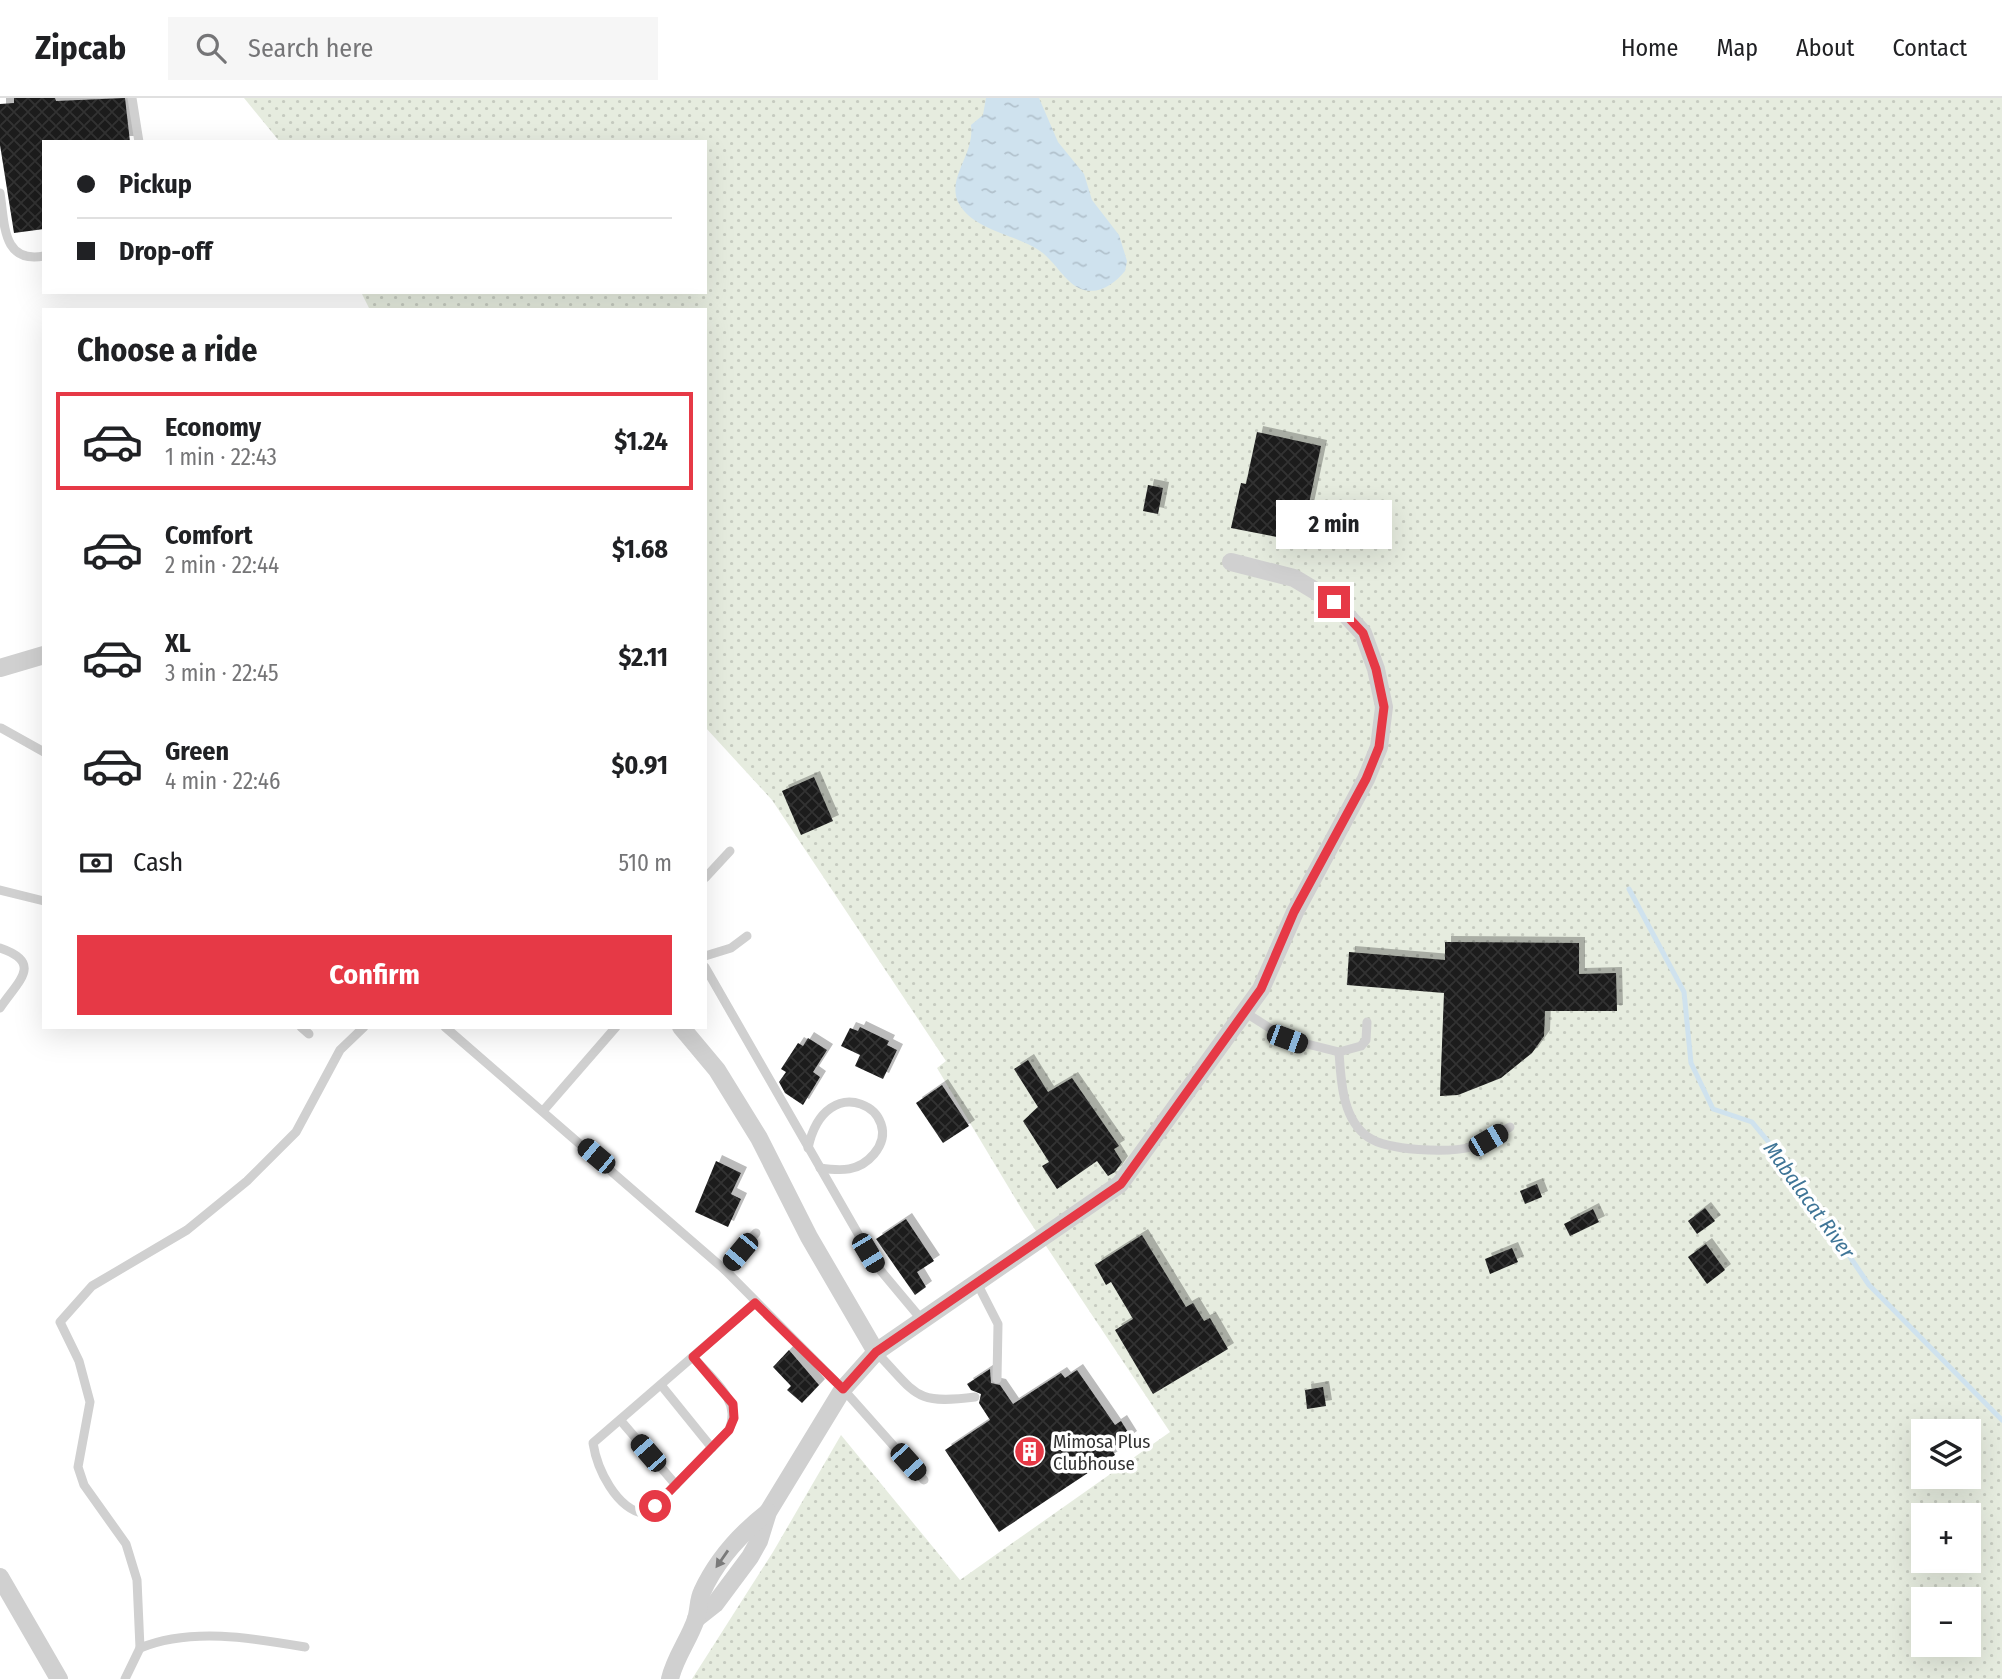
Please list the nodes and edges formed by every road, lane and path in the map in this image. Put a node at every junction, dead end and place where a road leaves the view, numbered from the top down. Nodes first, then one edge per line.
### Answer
1 (132, 98) edge
2 (139, 140) edge
3 (0, 193) edge
4 (42, 256) edge
5 (1231, 562) dead end
6 (42, 656) edge
7 (0, 668) edge
8 (1, 728) edge
9 (42, 751) edge
10 (730, 851) dead end
11 (707, 876) edge
12 (0, 890) edge
13 (42, 900) edge
14 (747, 936) dead end
15 (0, 948) edge
16 (707, 955) edge
17 (707, 971) edge
18 (0, 1008) edge
19 (1245, 1013) junction
20 (1367, 1023) dead end
21 (303, 1029) edge
22 (362, 1029) edge
23 (447, 1029) edge
24 (614, 1029) edge
25 (683, 1029) edge
26 (309, 1034) dead end
27 (1339, 1052) junction
28 (543, 1111) junction
29 (1510, 1127) dead end
30 (808, 1148) junction
31 (820, 1168) junction
32 (756, 1233) dead end
33 (725, 1270) junction
34 (977, 1283) junction
35 (755, 1303) junction
36 (922, 1320) junction
37 (876, 1352) junction
38 (693, 1357) junction
39 (996, 1379) dead end
40 (661, 1385) junction
41 (843, 1389) junction
42 (975, 1397) dead end
43 (621, 1421) junction
44 (712, 1448) junction
45 (924, 1480) dead end
46 (676, 1485) junction
47 (0, 1577) edge
48 (305, 1647) dead end
49 (140, 1648) junction
50 (60, 1679) edge
51 (125, 1679) edge
52 (670, 1679) edge

1 - 2 lane
3 - 4 lane
5 - 19 street
6 - 7 street
8 - 9 lane
10 - 11 lane
12 - 13 lane
14 - 16 lane
15 - 18 lane
17 - 30 lane
19 - 27 lane
19 - 34 street
20 - 27 lane
21 - 26 lane
22 - 49 lane
23 - 28 lane
24 - 28 lane
25 - 37 street
27 - 29 lane
28 - 33 lane
30 - 31 lane
30 - 31 lane
31 - 36 lane
32 - 33 lane
33 - 35 lane
34 - 36 street
34 - 39 lane
35 - 38 lane
35 - 41 lane
36 - 37 street
37 - 41 street
37 - 42 lane
38 - 40 lane
38 - 44 lane
40 - 43 lane
40 - 44 lane
41 - 45 lane
41 - 52 street
43 - 46 lane
43 - 46 lane
44 - 46 lane
47 - 50 street
48 - 49 lane
49 - 51 lane

